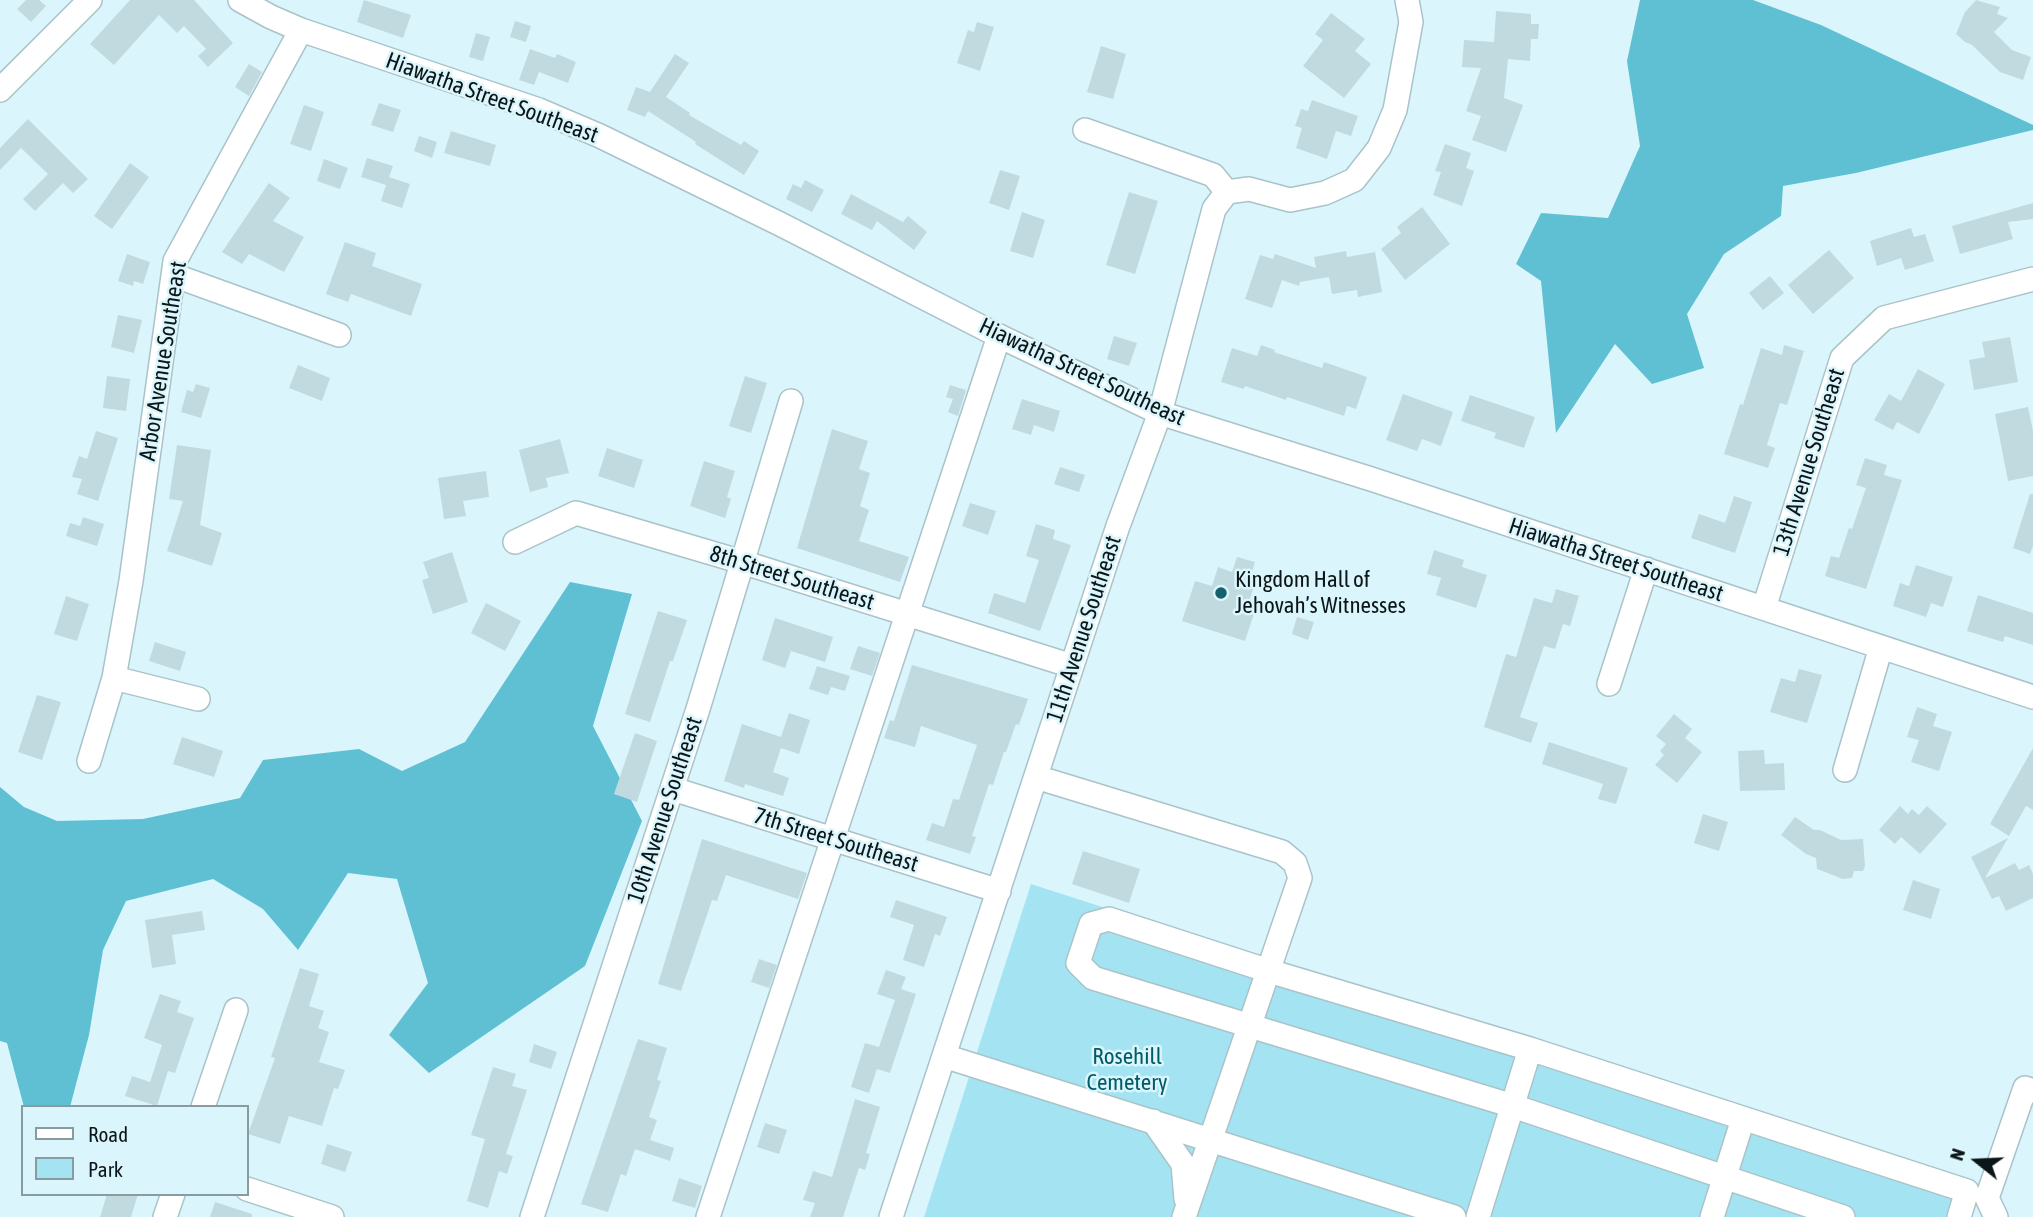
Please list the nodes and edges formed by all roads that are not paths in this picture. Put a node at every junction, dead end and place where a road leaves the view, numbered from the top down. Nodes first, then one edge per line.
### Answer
1 (90, 0) edge
2 (240, 0) edge
3 (1407, 0) edge
4 (300, 30) junction
5 (0, 90) edge
6 (1085, 130) dead end
7 (1227, 192) junction
8 (173, 275) junction
9 (2033, 279) edge
10 (339, 335) dead end
11 (999, 336) junction
12 (791, 401) dead end
13 (1160, 413) junction
14 (515, 542) dead end
15 (742, 562) junction
16 (1646, 569) junction
17 (1764, 608) junction
18 (908, 614) junction
19 (1881, 647) junction
20 (1072, 666) junction
21 (114, 678) junction
22 (1609, 684) dead end
23 (2033, 697) edge
24 (198, 699) dead end
25 (89, 761) dead end
26 (1845, 770) dead end
27 (1036, 777) junction
28 (673, 789) junction
29 (834, 839) junction
30 (999, 891) junction
31 (1269, 971) junction
32 (236, 1010) dead end
33 (1248, 1026) junction
34 (1530, 1049) junction
35 (944, 1056) junction
36 (2033, 1091) edge
37 (204, 1105) edge
38 (1513, 1107) junction
39 (1743, 1119) junction
40 (1153, 1121) junction
41 (1209, 1139) junction
42 (1725, 1177) junction
43 (248, 1189) edge
44 (172, 1196) edge
45 (1185, 1212) edge
46 (900, 1215) edge
47 (165, 1217) edge
48 (332, 1217) edge
49 (532, 1217) edge
50 (708, 1217) edge
51 (1454, 1217) edge
52 (1478, 1217) edge
53 (1712, 1217) edge
54 (1843, 1217) edge
55 (1959, 1217) edge
56 (1996, 1217) edge

1 - 5 street
2 - 4 street, Hiawatha Street Southeast
3 - 7 street
4 - 8 street, Arbor Avenue Southeast
4 - 11 street, Hiawatha Street Southeast
6 - 7 street
7 - 13 street, 11th Avenue Southeast
8 - 10 street
8 - 21 street, Arbor Avenue Southeast
9 - 17 street, 13th Avenue Southeast
11 - 13 street, Hiawatha Street Southeast
11 - 18 street
12 - 15 street, 10th Avenue Southeast
13 - 16 street, Hiawatha Street Southeast
13 - 20 street, 11th Avenue Southeast
14 - 15 street, 8th Street Southeast
15 - 18 street, 8th Street Southeast
15 - 28 street, 10th Avenue Southeast
16 - 17 street, Hiawatha Street Southeast
16 - 22 street
17 - 19 street, Hiawatha Street Southeast
18 - 20 street, 8th Street Southeast
18 - 29 street
19 - 23 street, Hiawatha Street Southeast
19 - 26 street
20 - 27 street, 11th Avenue Southeast
21 - 24 street
21 - 25 street, Arbor Avenue Southeast
27 - 30 street, 11th Avenue Southeast
27 - 31 street
28 - 29 street, 7th Street Southeast
28 - 49 street, 10th Avenue Southeast
29 - 30 street, 7th Street Southeast
29 - 50 street
30 - 35 street, 11th Avenue Southeast
31 - 33 street
31 - 33 street
31 - 34 street
32 - 37 street
33 - 38 street
33 - 41 street
34 - 38 street
34 - 39 street
35 - 40 street
35 - 46 street, 11th Avenue Southeast
36 - 56 street
38 - 42 street
38 - 52 street
39 - 42 street
39 - 55 street
40 - 41 street
40 - 45 street
41 - 45 street
41 - 51 street
42 - 53 street
42 - 54 street
43 - 48 street
44 - 47 street

